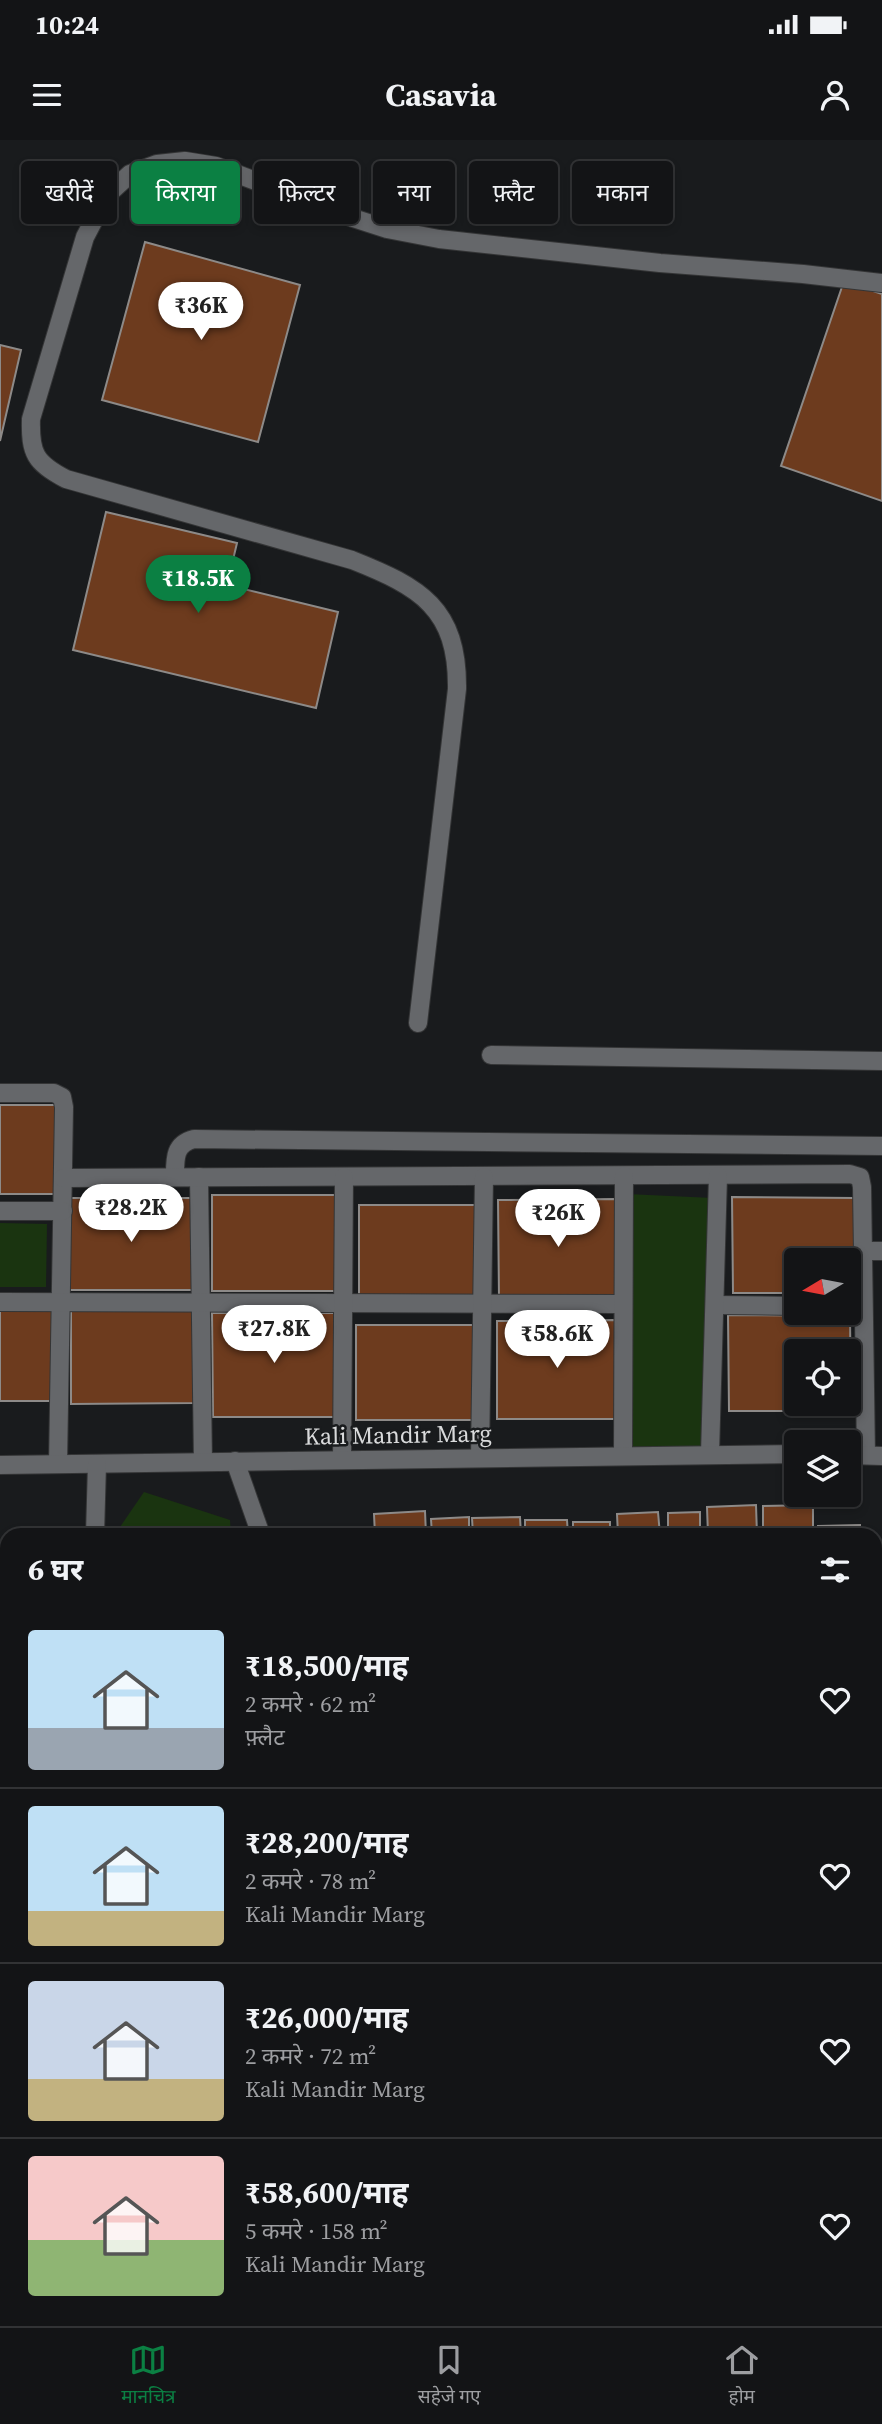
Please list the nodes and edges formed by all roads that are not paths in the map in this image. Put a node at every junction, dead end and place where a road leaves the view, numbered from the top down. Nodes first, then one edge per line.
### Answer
1 (882, 283) edge
2 (418, 1023) dead end
3 (492, 1055) dead end
4 (882, 1061) edge
5 (0, 1093) edge
6 (882, 1146) edge
7 (624, 1176) junction
8 (719, 1176) junction
9 (175, 1177) junction
10 (199, 1177) junction
11 (344, 1177) junction
12 (484, 1177) junction
13 (63, 1178) junction
14 (0, 1211) edge
15 (63, 1211) junction
16 (862, 1251) junction
17 (882, 1251) edge
18 (861, 1260) edge
19 (0, 1302) edge
20 (61, 1304) junction
21 (201, 1304) junction
22 (343, 1304) junction
23 (482, 1304) junction
24 (623, 1304) junction
25 (715, 1305) junction
26 (784, 1306) edge
27 (857, 1325) edge
28 (710, 1454) junction
29 (784, 1454) edge
30 (866, 1455) edge
31 (623, 1456) junction
32 (480, 1458) junction
33 (342, 1460) junction
34 (235, 1461) junction
35 (203, 1462) junction
36 (58, 1464) junction
37 (97, 1464) junction
38 (0, 1465) edge
39 (96, 1528) edge
40 (259, 1528) edge

1 - 2 street
3 - 4 street
5 - 13 street
6 - 9 street
7 - 8 street
7 - 12 street
7 - 24 street
8 - 16 street
8 - 25 street
9 - 10 street
9 - 13 street
10 - 11 street
10 - 21 street
11 - 12 street
11 - 22 street
12 - 23 street
13 - 15 street
14 - 15 street
15 - 20 street
16 - 17 street
16 - 18 street
19 - 20 street
20 - 21 street
20 - 36 street
21 - 22 street
21 - 35 street
22 - 23 street
22 - 33 street
23 - 24 street
23 - 32 street
24 - 31 street
25 - 26 street
25 - 28 street
27 - 30 street
28 - 29 street, Kali Mandir Marg
28 - 31 street, Kali Mandir Marg
31 - 32 street, Kali Mandir Marg
32 - 33 street, Kali Mandir Marg
33 - 34 street, Kali Mandir Marg
34 - 35 street, Kali Mandir Marg
34 - 40 street
35 - 37 street, Kali Mandir Marg
36 - 37 street, Kali Mandir Marg
36 - 38 street, Kali Mandir Marg
37 - 39 street

